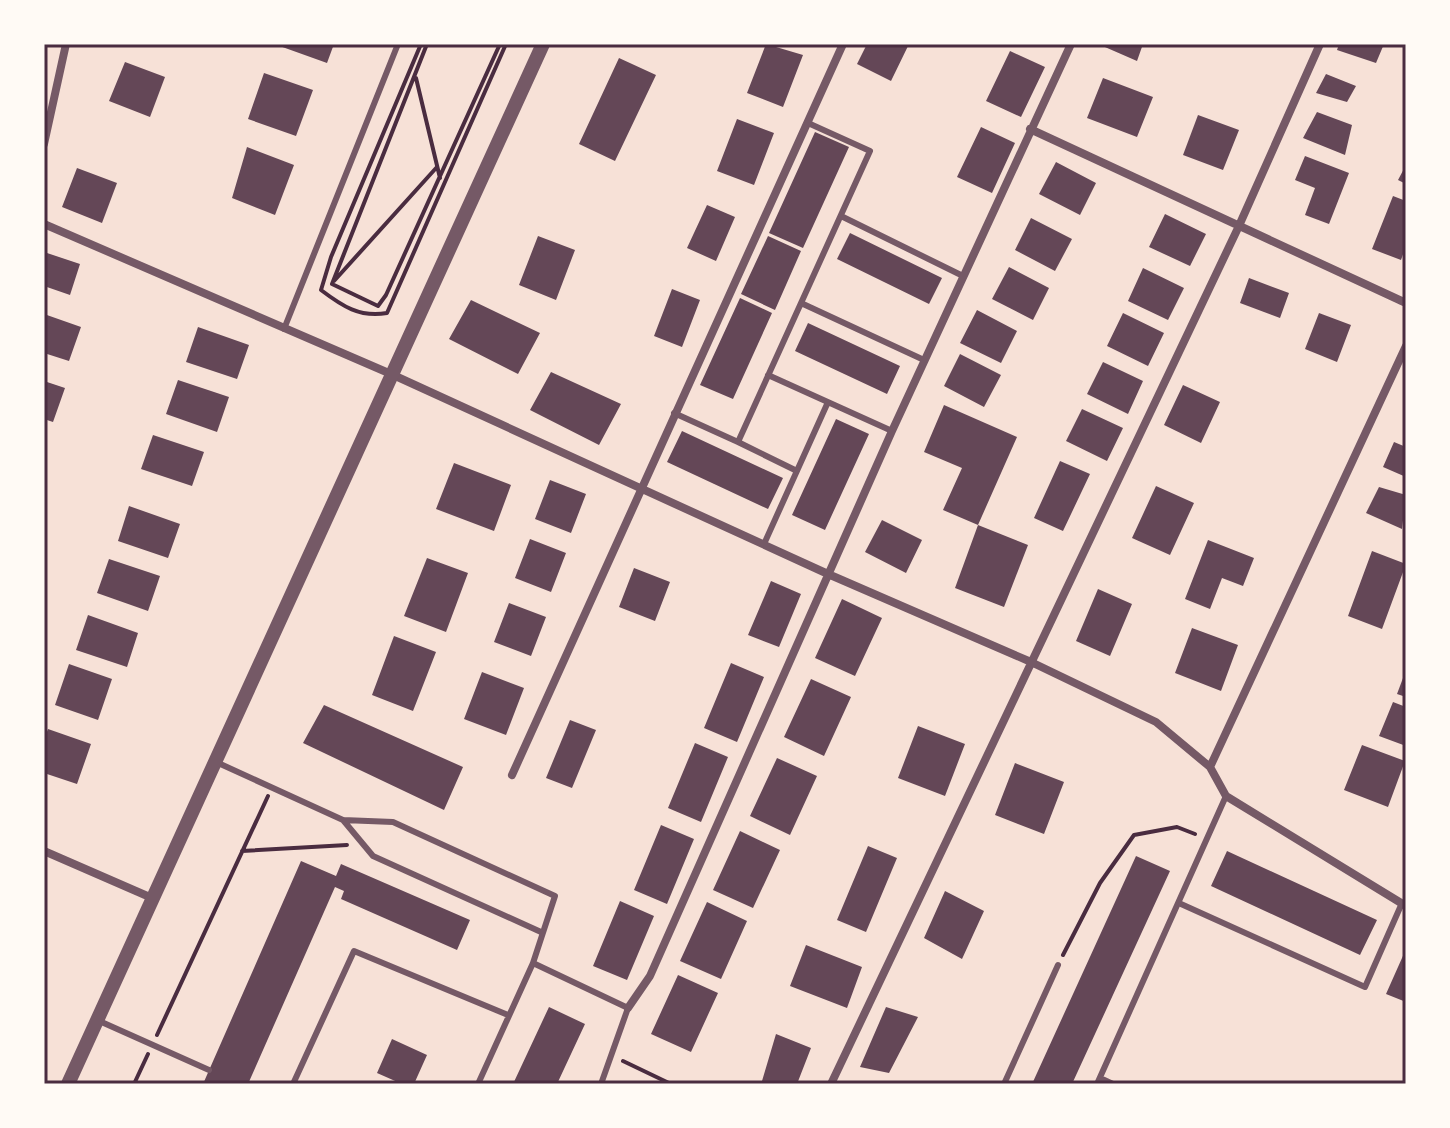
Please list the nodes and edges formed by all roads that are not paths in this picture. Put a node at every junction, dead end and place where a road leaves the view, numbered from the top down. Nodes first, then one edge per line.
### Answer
1 (66, 44) edge
2 (398, 44) edge
3 (543, 44) edge
4 (843, 44) edge
5 (1071, 44) edge
6 (1320, 44) edge
7 (808, 123) junction
8 (1030, 129) junction
9 (44, 144) edge
10 (841, 216) junction
11 (44, 224) edge
12 (1238, 228) junction
13 (963, 276) junction
14 (801, 303) junction
15 (1406, 303) edge
16 (284, 329) junction
17 (1406, 346) edge
18 (924, 360) junction
19 (391, 374) junction
20 (768, 375) junction
21 (828, 402) junction
22 (674, 413) junction
23 (892, 431) junction
24 (738, 442) junction
25 (797, 471) junction
26 (639, 489) junction
27 (764, 544) junction
28 (828, 574) junction
29 (1031, 662) junction
30 (216, 762) junction
31 (1210, 767) junction
32 (512, 775) dead end
33 (1226, 796) junction
34 (343, 820) junction
35 (44, 851) edge
36 (1406, 894) edge
37 (152, 898) junction
38 (1181, 904) junction
39 (1404, 905) edge
40 (541, 932) junction
41 (533, 963) junction
42 (1058, 965) road end
43 (628, 1008) junction
44 (508, 1015) junction
45 (97, 1020) junction
46 (209, 1070) dead end
47 (1099, 1081) edge
48 (68, 1084) edge
49 (293, 1084) edge
50 (478, 1084) edge
51 (601, 1084) edge
52 (831, 1084) edge
53 (1004, 1084) edge
54 (1113, 1084) edge

1 - 9 street
2 - 16 lane
3 - 19 street
4 - 7 street
5 - 8 street
6 - 12 street
7 - 10 lane
7 - 22 street
8 - 12 street
8 - 13 street
10 - 13 lane
10 - 14 lane
11 - 16 street
12 - 15 street
12 - 29 street
13 - 18 street
14 - 18 lane
14 - 20 lane
16 - 19 street
17 - 31 street
18 - 23 street
19 - 26 street
19 - 30 street
20 - 21 lane
20 - 24 lane
21 - 23 lane
21 - 25 lane
22 - 24 lane
22 - 26 street
23 - 28 street
24 - 25 lane
25 - 27 lane
26 - 27 street
26 - 32 street
27 - 28 street
28 - 29 street
28 - 43 street
29 - 31 street
29 - 52 street
30 - 34 lane
30 - 37 street
31 - 33 street
33 - 38 lane
33 - 39 street
34 - 40 lane
34 - 40 lane
35 - 37 street
36 - 39 street
37 - 45 street
38 - 39 lane
38 - 47 lane
40 - 41 lane
41 - 43 lane
41 - 44 lane
42 - 53 lane
43 - 51 lane
44 - 49 lane
44 - 50 lane
45 - 46 lane
45 - 48 street
47 - 54 lane

